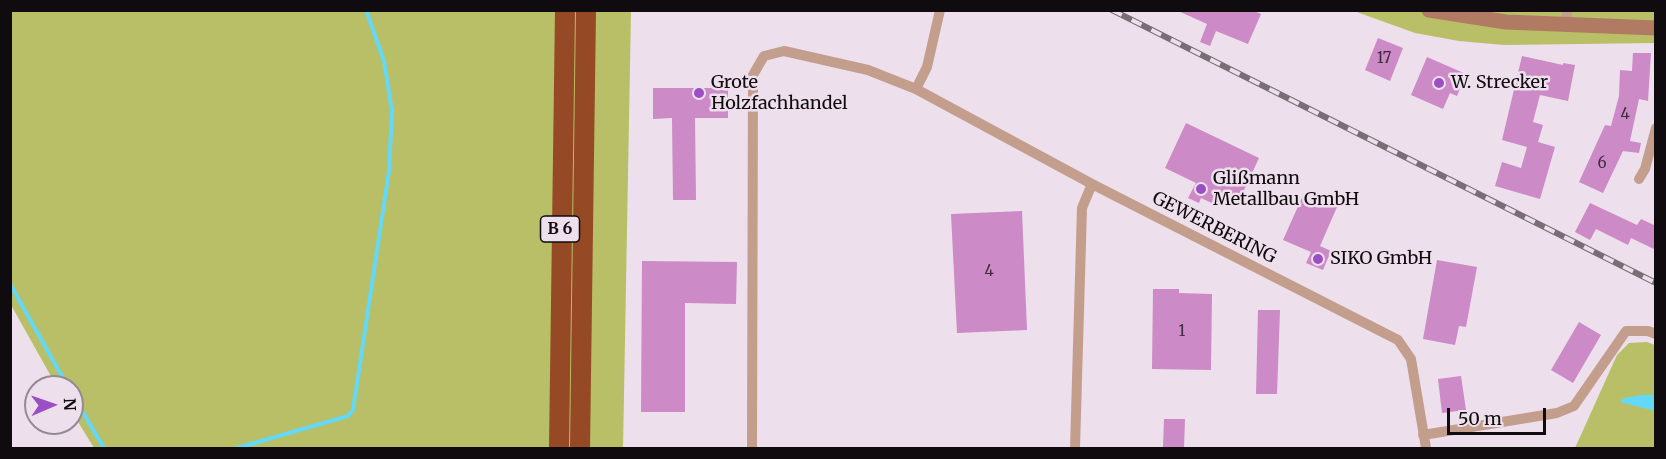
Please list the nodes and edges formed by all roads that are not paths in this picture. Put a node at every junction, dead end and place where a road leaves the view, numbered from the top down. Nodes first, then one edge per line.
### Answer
1 (565, 10) edge
2 (586, 10) edge
3 (940, 10) edge
4 (1429, 10) edge
5 (1567, 18) edge
6 (1656, 28) edge
7 (916, 89) junction
8 (1656, 128) edge
9 (1639, 179) dead end
10 (1092, 184) junction
11 (1656, 334) edge
12 (1423, 435) junction
13 (559, 448) edge
14 (580, 448) edge
15 (752, 448) edge
16 (1075, 448) edge
17 (1426, 448) edge

1 - 13 highway, B 6
2 - 14 highway, B 6
3 - 7 street
4 - 5 main road
5 - 6 main road
7 - 10 street, GEWERBERING
7 - 15 street, GEWERBERING
8 - 9 street
10 - 12 street, GEWERBERING
10 - 16 street
11 - 12 street
12 - 17 street, GEWERBERING

